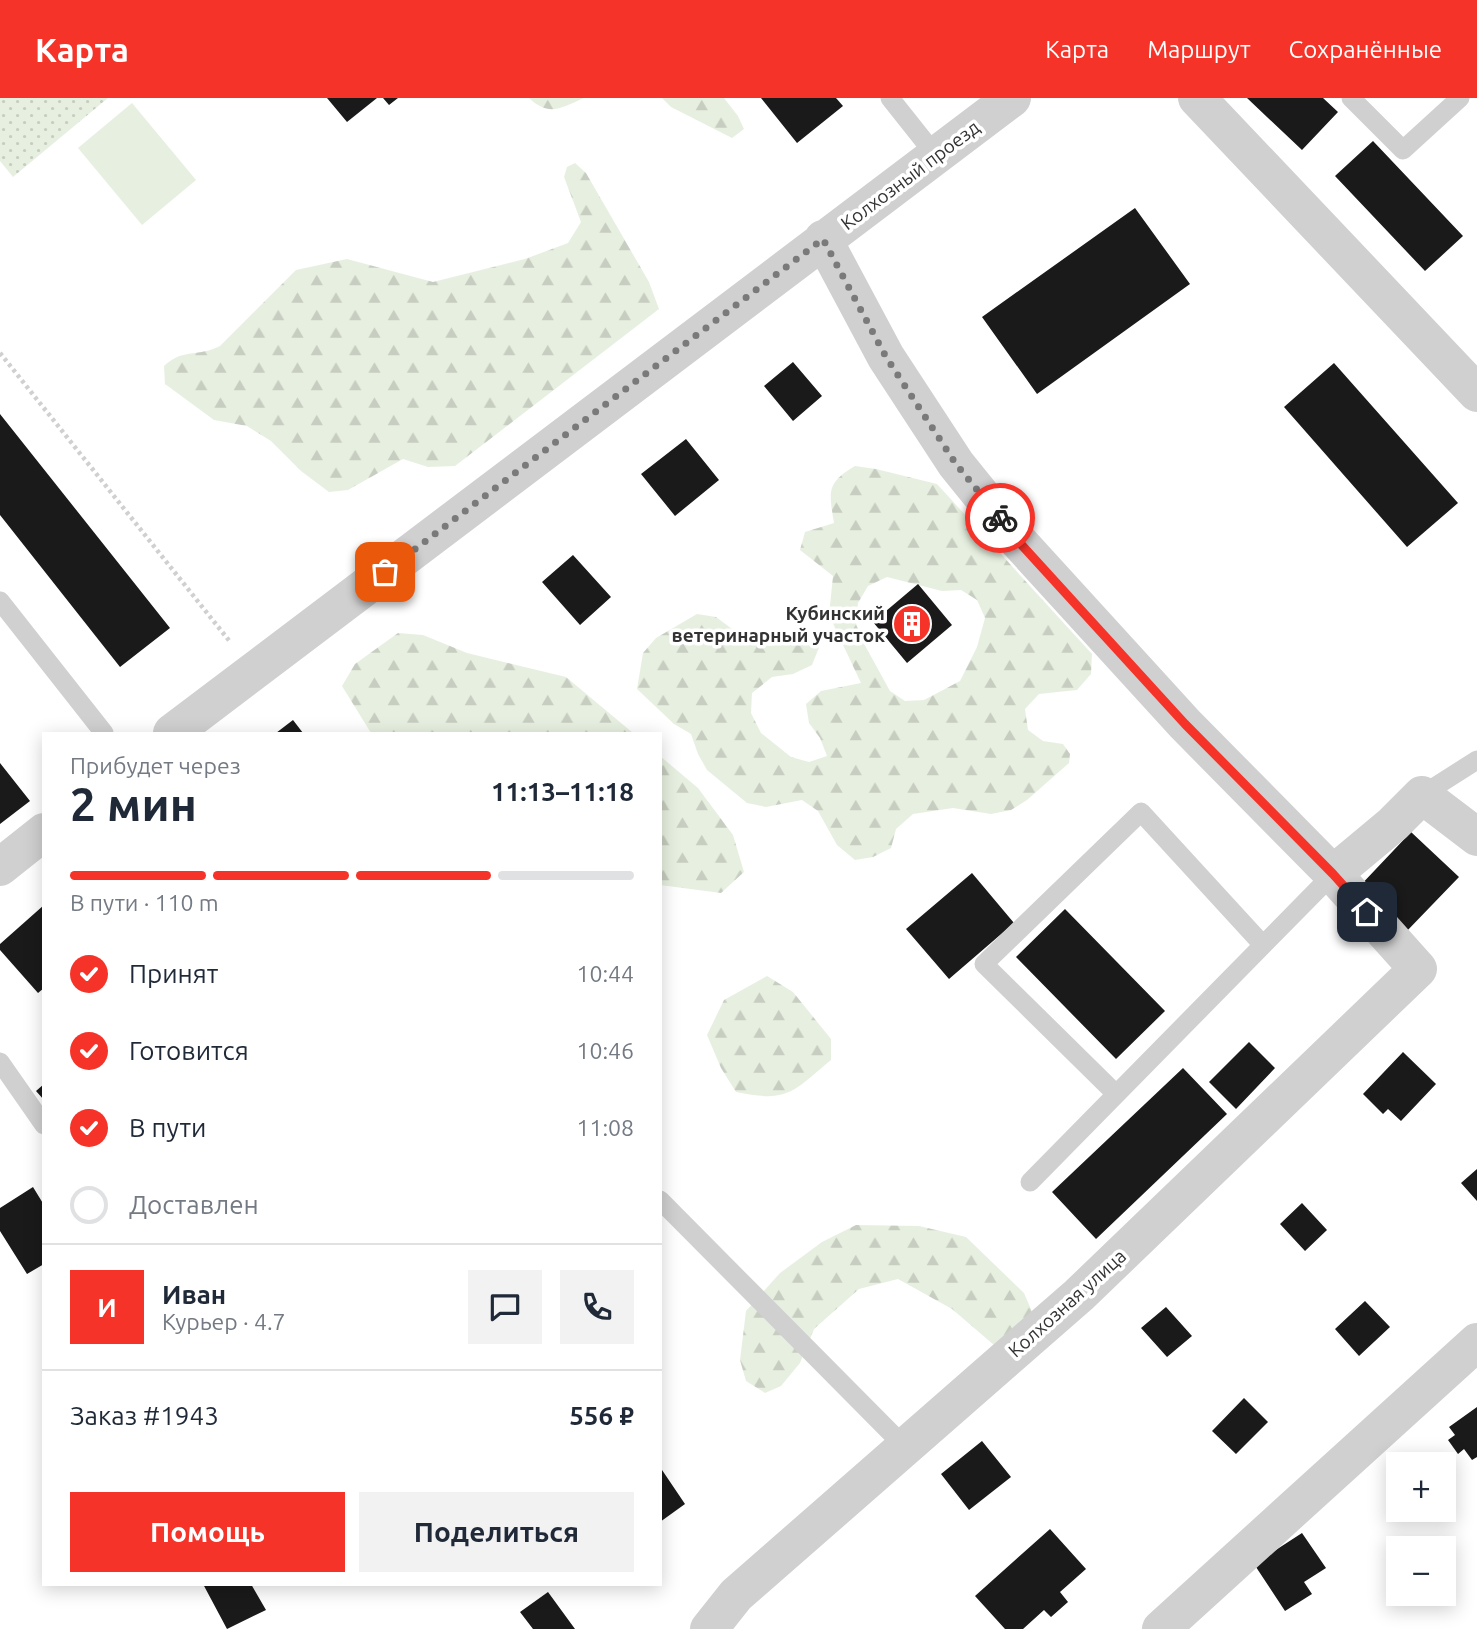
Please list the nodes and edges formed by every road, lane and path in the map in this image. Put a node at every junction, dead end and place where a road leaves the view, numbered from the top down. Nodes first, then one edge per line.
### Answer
1 (890, 98) edge
2 (1012, 98) edge
3 (1197, 98) edge
4 (1351, 98) edge
5 (1460, 98) edge
6 (936, 156) junction
7 (823, 239) junction
8 (0, 353) edge
9 (1477, 393) edge
10 (0, 601) edge
11 (253, 671) junction
12 (103, 732) edge
13 (173, 732) edge
14 (1477, 760) edge
15 (1422, 795) junction
16 (42, 834) edge
17 (1477, 837) edge
18 (0, 867) edge
19 (1333, 874) junction
20 (1263, 945) junction
21 (0, 1062) edge
22 (1116, 1094) junction
23 (42, 1122) edge
24 (1030, 1182) dead end
25 (662, 1202) edge
26 (1477, 1342) edge
27 (905, 1447) junction
28 (709, 1629) edge
29 (1161, 1629) edge

1 - 6 lane
2 - 6 street, Колхозный проезд
3 - 9 street
4 - 5 lane
6 - 7 street, Колхозный проезд
7 - 11 street, Колхозный проезд
7 - 19 street
8 - 11 path
10 - 12 lane
11 - 13 street, Колхозный проезд
14 - 15 lane
15 - 17 street
15 - 19 street
16 - 18 street
19 - 20 lane
19 - 27 street, Колхозная улица
20 - 22 lane
20 - 22 lane
21 - 23 lane
22 - 24 lane
25 - 27 lane
26 - 29 street
27 - 28 street, Колхозная улица

